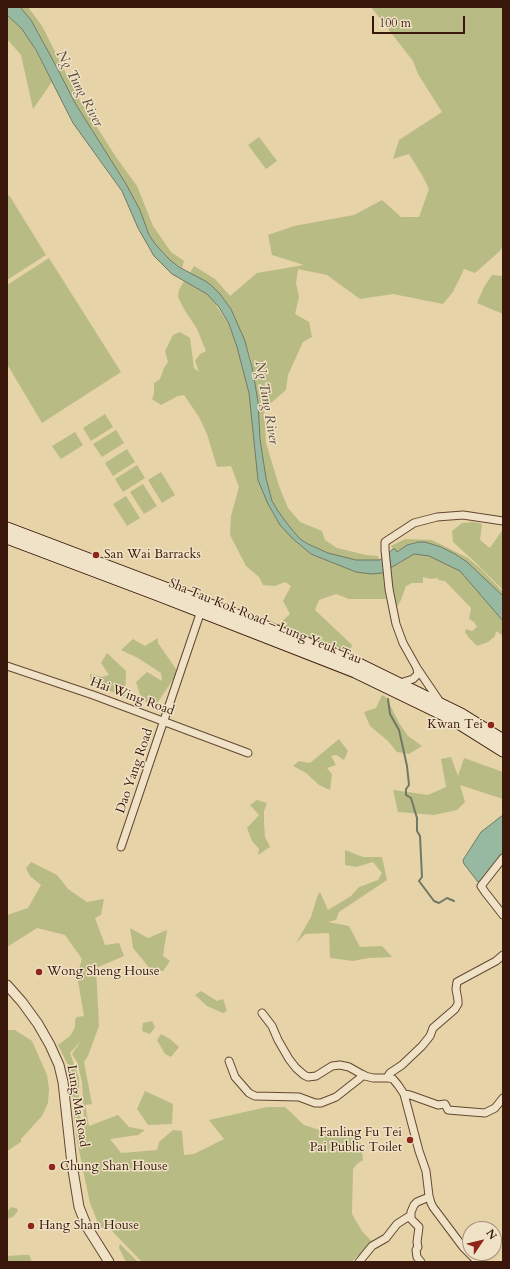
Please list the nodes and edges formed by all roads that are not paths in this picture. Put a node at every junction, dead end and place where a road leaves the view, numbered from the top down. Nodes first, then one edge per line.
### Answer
1 (503, 521) edge
2 (7, 528) edge
3 (7, 538) edge
4 (201, 611) junction
5 (7, 666) edge
6 (417, 668) junction
7 (400, 683) junction
8 (441, 704) junction
9 (164, 722) junction
10 (503, 740) edge
11 (503, 751) edge
12 (248, 753) dead end
13 (121, 847) dead end
14 (503, 858) edge
15 (503, 915) edge
16 (503, 955) edge
17 (7, 985) edge
18 (262, 1013) dead end
19 (229, 1061) dead end
20 (364, 1075) junction
21 (389, 1078) junction
22 (404, 1094) junction
23 (503, 1098) edge
24 (429, 1197) junction
25 (411, 1215) junction
26 (109, 1262) edge
27 (359, 1262) edge
28 (421, 1262) edge
29 (478, 1262) edge

1 - 6 street
2 - 7 main road, Sha Tau Kok Road – Lung Yeuk Tau
3 - 4 main road, Sha Tau Kok Road – Lung Yeuk Tau
4 - 9 street, Dao Yang Road
4 - 11 main road, Sha Tau Kok Road – Lung Yeuk Tau
5 - 9 street, Hai Wing Road
6 - 7 street
6 - 8 street
7 - 8 main road, Sha Tau Kok Road – Lung Yeuk Tau
8 - 10 main road, Sha Tau Kok Road – Lung Yeuk Tau
9 - 12 street, Hai Wing Road
9 - 13 street, Dao Yang Road
14 - 15 street
16 - 21 street
17 - 26 street, Lung Ma Road
18 - 20 street
19 - 20 street
20 - 21 street
21 - 22 street
22 - 23 street
22 - 24 street
24 - 25 street
24 - 29 street
25 - 27 street
25 - 28 street

